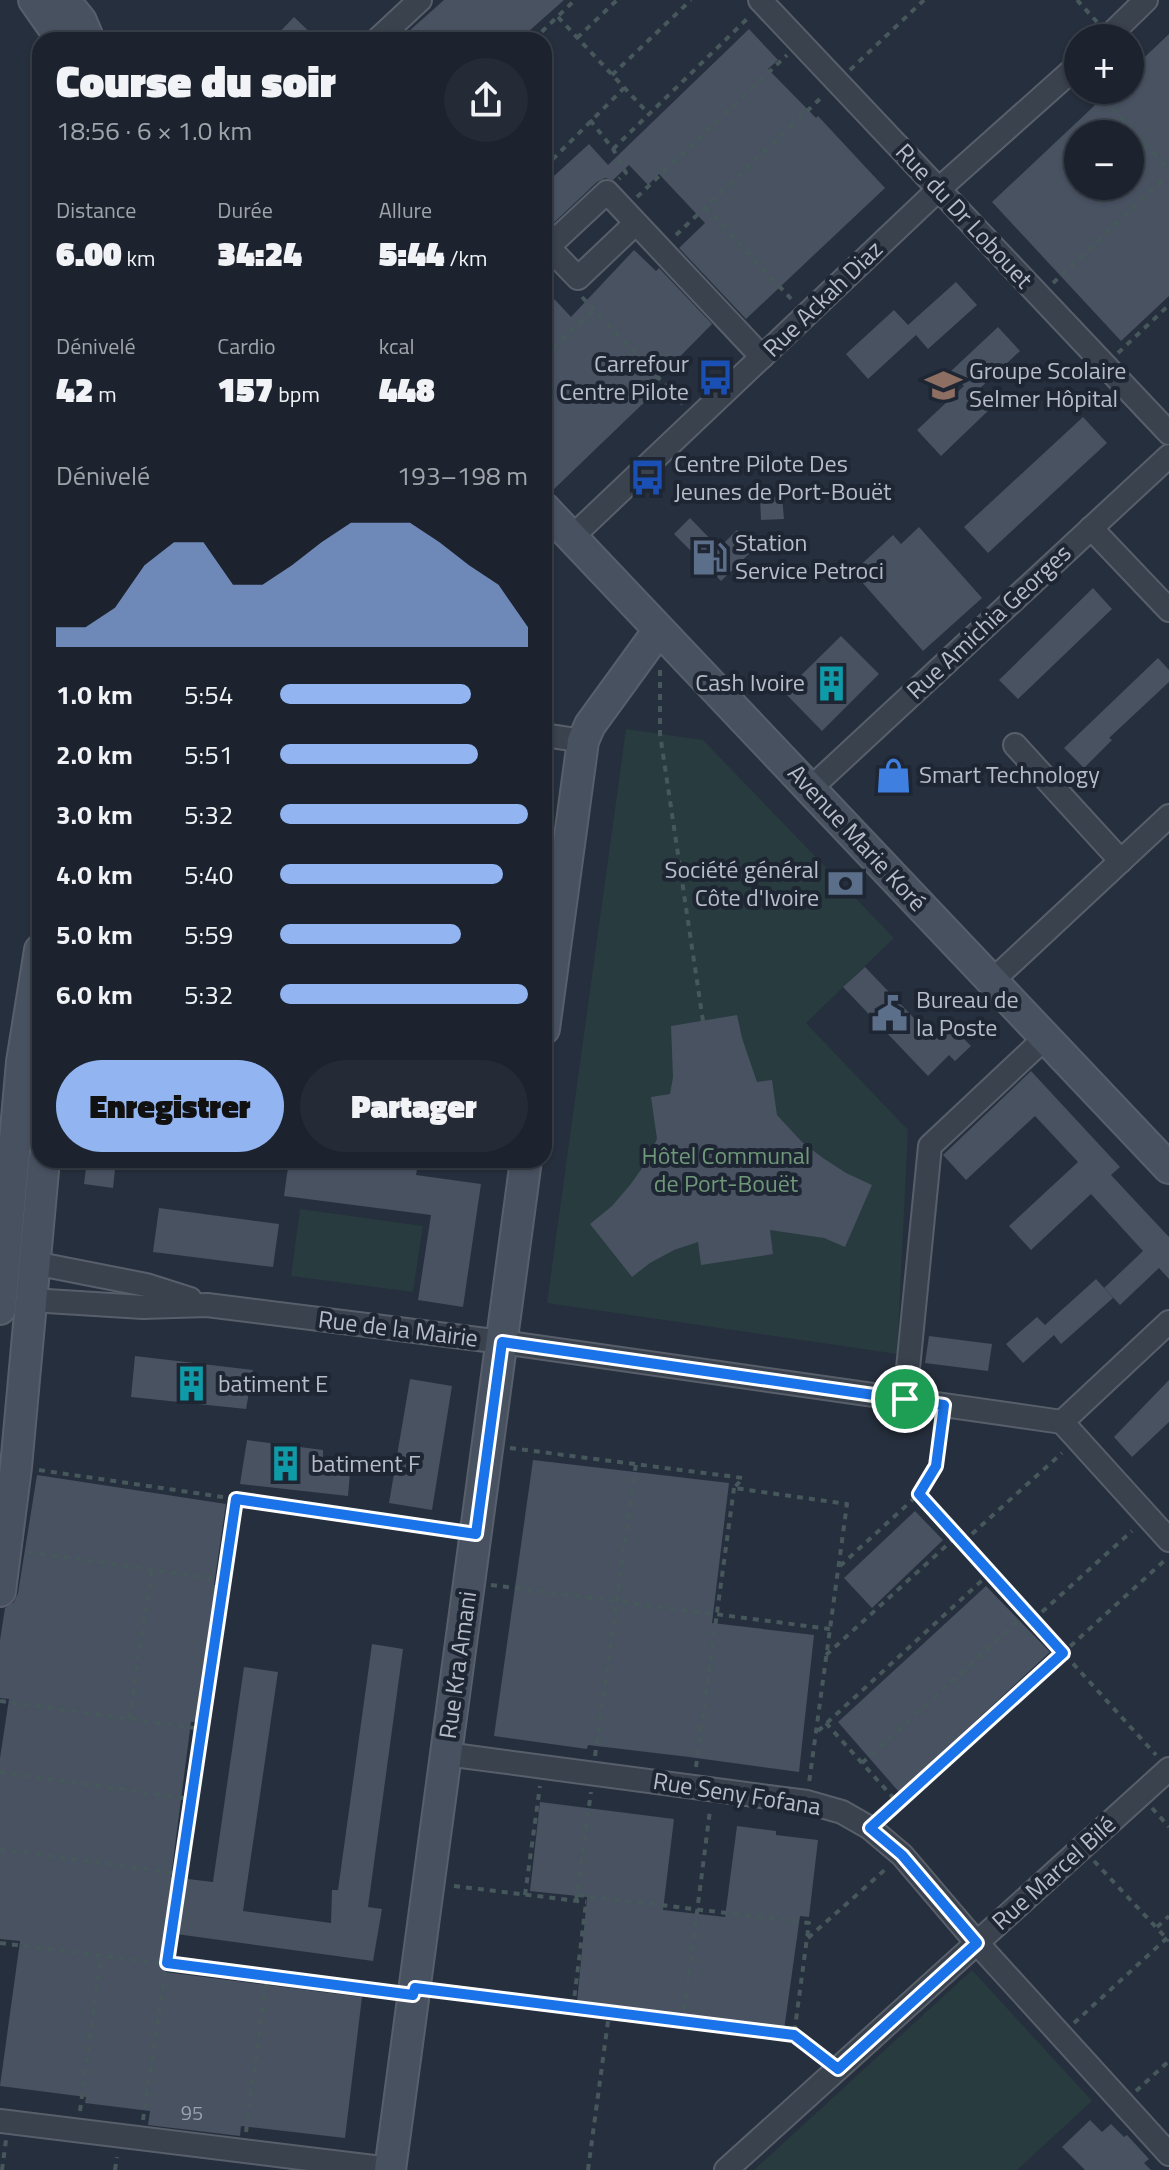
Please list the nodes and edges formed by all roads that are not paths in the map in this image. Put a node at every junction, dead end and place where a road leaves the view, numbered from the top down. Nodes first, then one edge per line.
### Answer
1 (34, 0) edge
2 (420, 0) edge
3 (1146, 0) edge
4 (762, 2) edge
5 (1121, 24) edge
6 (79, 28) edge
7 (386, 32) edge
8 (1064, 77) edge
9 (939, 189) junction
10 (630, 216) junction
11 (552, 243) edge
12 (552, 251) edge
13 (762, 357) junction
14 (1169, 433) edge
15 (1169, 456) edge
16 (552, 516) edge
17 (1091, 528) junction
18 (572, 537) junction
19 (1169, 610) edge
20 (659, 630) junction
21 (552, 736) edge
22 (583, 741) junction
23 (1015, 745) dead end
24 (810, 789) junction
25 (1169, 816) edge
26 (1121, 861) junction
27 (552, 970) edge
28 (992, 981) junction
29 (32, 1000) edge
30 (1045, 1038) junction
31 (43, 1168) edge
32 (525, 1168) edge
33 (1169, 1168) edge
34 (34, 1263) junction
35 (31, 1300) junction
36 (207, 1305) junction
37 (0, 1309) edge
38 (1169, 1322) edge
39 (502, 1342) junction
40 (905, 1399) junction
41 (1070, 1430) junction
42 (1169, 1540) edge
43 (0, 1591) edge
44 (446, 1754) junction
45 (1169, 1769) edge
46 (977, 1943) junction
47 (4, 2122) edge
48 (1169, 2154) edge
49 (390, 2170) edge
50 (726, 2170) edge

1 - 6 main road
2 - 7 street
3 - 5 street
4 - 9 street, Rue du Dr Lobouet
8 - 9 street, Rue Ackah Diaz
9 - 13 street, Rue Ackah Diaz
9 - 14 street, Rue du Dr Lobouet
10 - 11 street
10 - 12 street
10 - 13 street
13 - 18 street, Rue Ackah Diaz
15 - 17 street, Rue Amichia Georges
16 - 18 main road, Avenue Marie Koré
17 - 19 street
17 - 24 street, Rue Amichia Georges
18 - 20 main road, Avenue Marie Koré
20 - 22 main road
20 - 24 main road, Avenue Marie Koré
21 - 22 street
22 - 27 main road
23 - 26 street
24 - 28 main road, Avenue Marie Koré
25 - 26 street
26 - 28 street
28 - 30 main road, Avenue Marie Koré
29 - 37 main road
30 - 33 main road, Avenue Marie Koré
30 - 40 street
31 - 34 main road
32 - 39 main road, Rue Kra Amani
34 - 35 main road
34 - 36 street, Rue de la Mairie
35 - 36 street, Rue de la Mairie
35 - 43 main road
36 - 39 street, Rue de la Mairie
38 - 41 street
39 - 40 street, Rue de la Mairie
39 - 44 main road, Rue Kra Amani
40 - 41 street, Rue de la Mairie
41 - 42 street
44 - 46 street, Rue Seny Fofana
44 - 49 main road, Rue Kra Amani
45 - 46 street, Rue Marcel Bilé
46 - 48 street, Rue Seny Fofana
46 - 50 street, Rue Marcel Bilé
47 - 49 street

